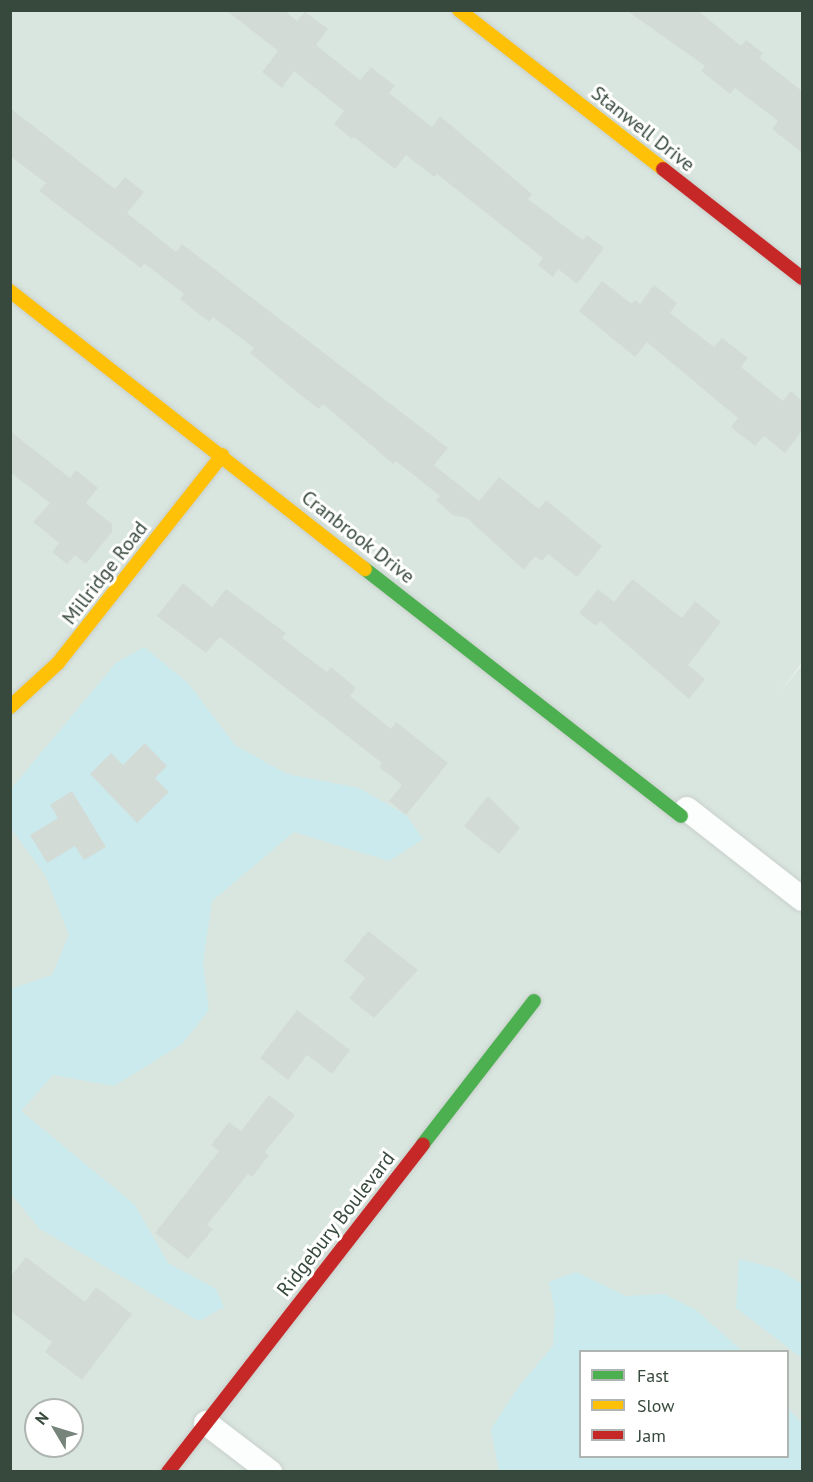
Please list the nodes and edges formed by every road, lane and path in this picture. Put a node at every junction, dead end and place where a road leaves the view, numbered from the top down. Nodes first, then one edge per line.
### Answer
1 (459, 10) edge
2 (802, 278) edge
3 (10, 291) edge
4 (222, 455) junction
5 (10, 707) edge
6 (684, 812) joint
7 (802, 899) edge
8 (534, 1001) dead end
9 (206, 1422) junction
10 (168, 1472) edge
11 (270, 1472) edge

1 - 2 street, Stanwell Drive
3 - 4 street, Cranbrook Drive
4 - 5 street, Millridge Road
4 - 6 street, Cranbrook Drive
6 - 7 street
8 - 9 street, Ridgebury Boulevard
9 - 10 street, Ridgebury Boulevard
9 - 11 street

